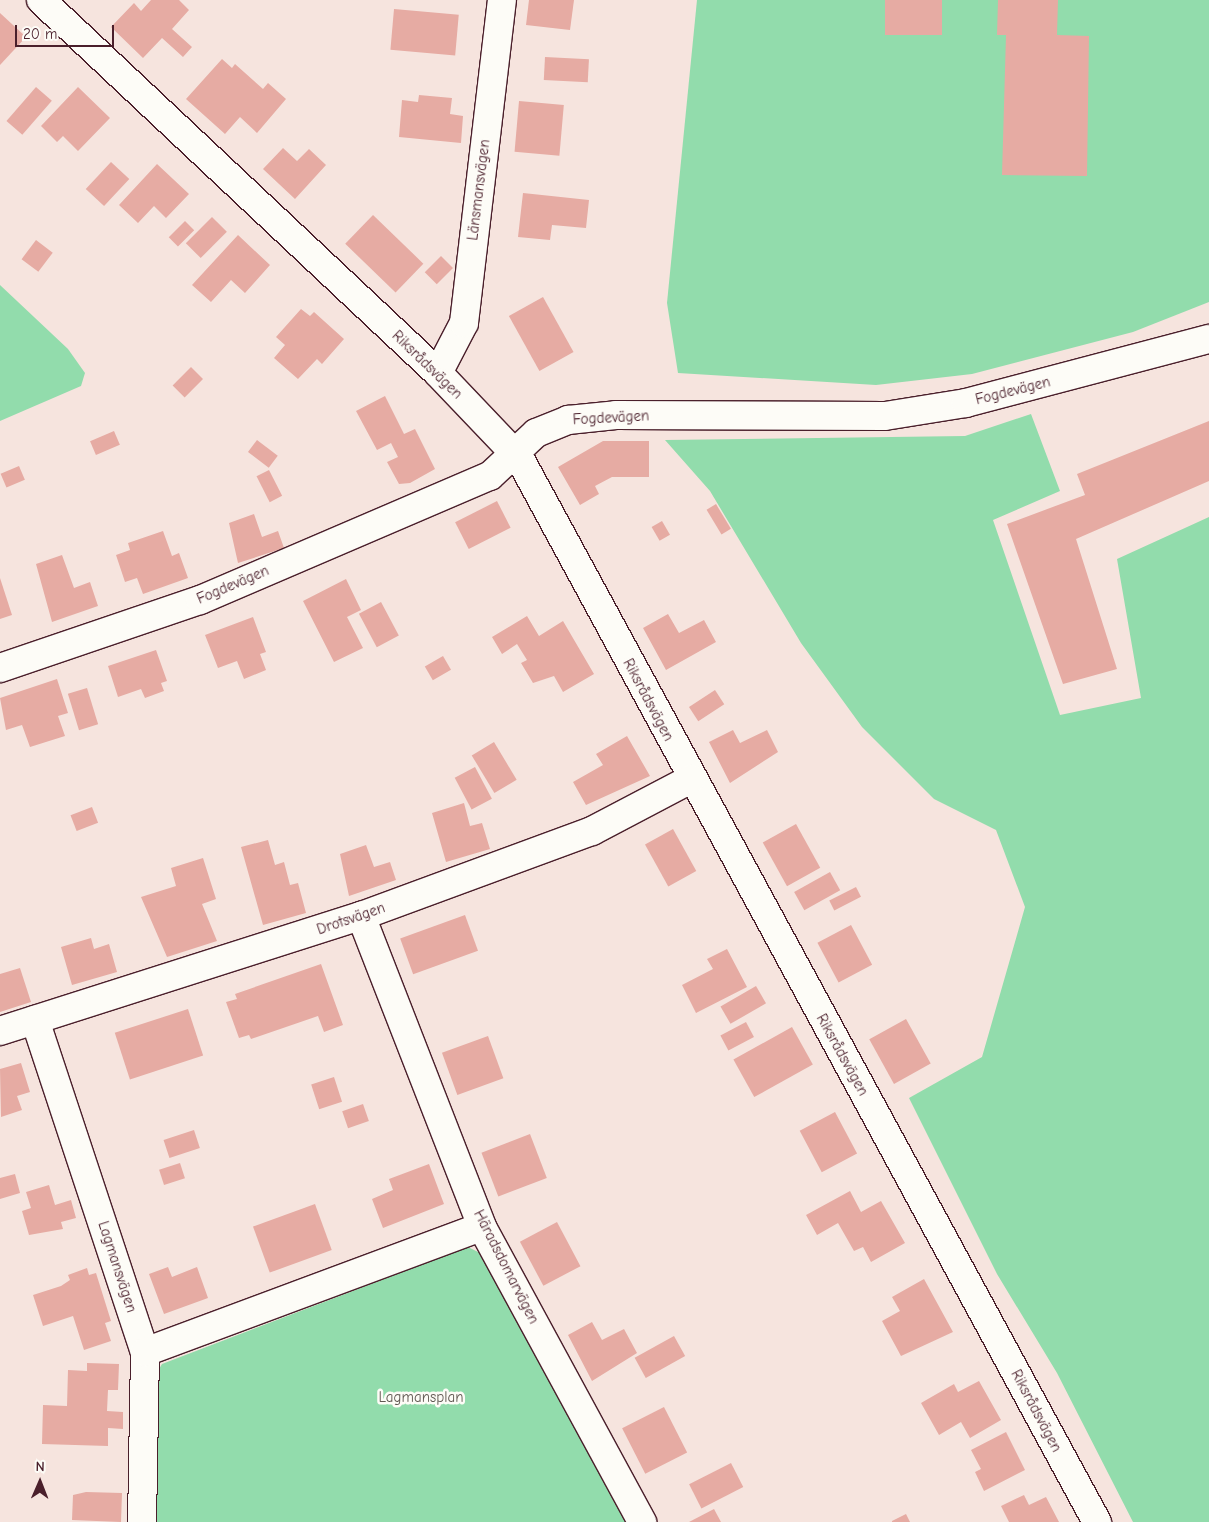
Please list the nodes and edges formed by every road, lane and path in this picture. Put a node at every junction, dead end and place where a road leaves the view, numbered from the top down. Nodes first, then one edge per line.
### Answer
1 (41, 0) edge
2 (502, 0) edge
3 (1209, 339) edge
4 (438, 373) junction
5 (514, 452) junction
6 (0, 668) edge
7 (691, 780) junction
8 (361, 916) junction
9 (35, 1020) junction
10 (0, 1031) edge
11 (482, 1227) junction
12 (145, 1352) junction
13 (142, 1522) edge
14 (642, 1522) edge
15 (1097, 1522) edge

1 - 4 street, Riksrådsvägen
2 - 4 street, Länsmansvägen
3 - 5 street, Fogdevägen
4 - 5 street, Riksrådsvägen
5 - 6 street, Fogdevägen
5 - 7 street, Riksrådsvägen
7 - 8 street, Drotsvägen
7 - 15 street, Riksrådsvägen
8 - 9 street, Drotsvägen
8 - 11 street, Häradsdomarvägen
9 - 10 street, Drotsvägen
9 - 12 street, Lagmansvägen
11 - 12 street
11 - 14 street, Häradsdomarvägen
12 - 13 street, Lagmansvägen

